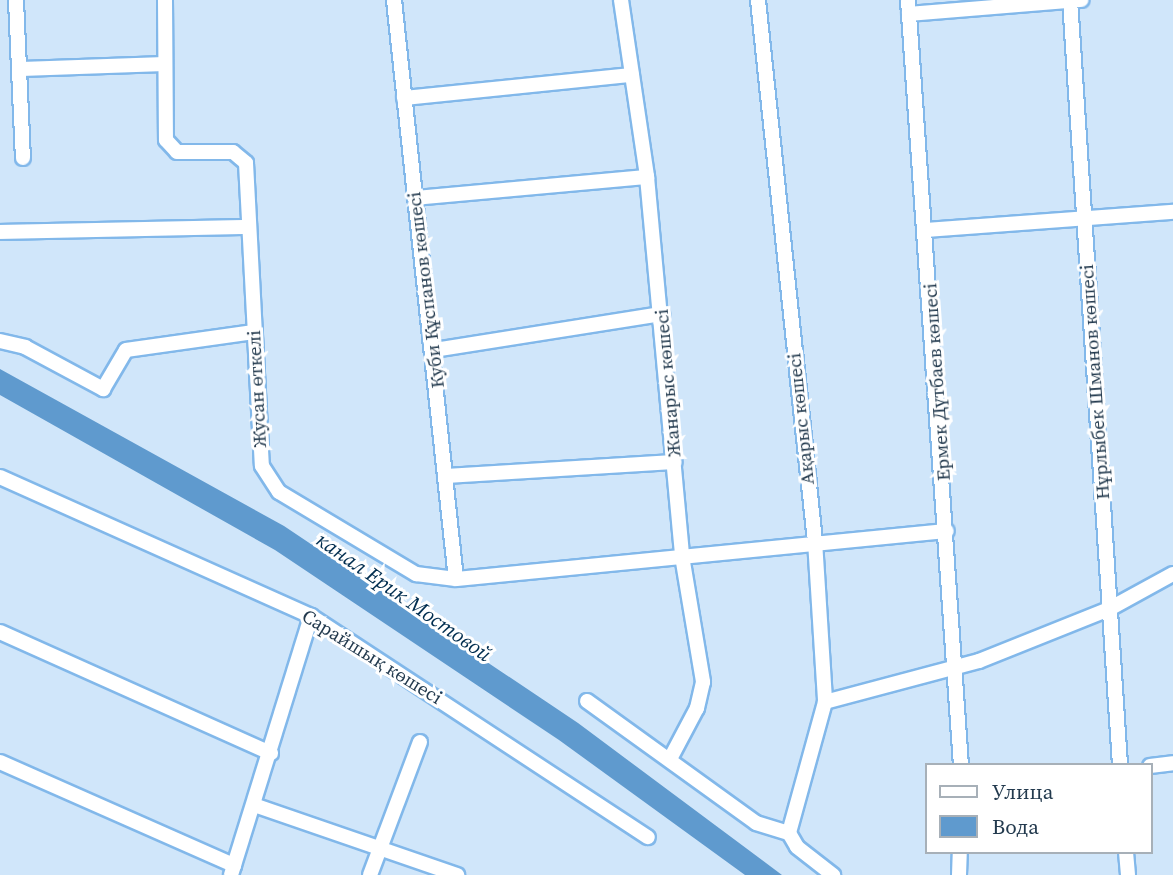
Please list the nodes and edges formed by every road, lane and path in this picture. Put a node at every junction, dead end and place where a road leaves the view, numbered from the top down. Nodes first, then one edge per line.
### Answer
1 (16, 0) edge
2 (165, 0) edge
3 (394, 0) edge
4 (621, 0) edge
5 (758, 0) edge
6 (1074, 0) edge
7 (908, 7) edge
8 (165, 64) junction
9 (21, 69) junction
10 (632, 75) junction
11 (404, 98) junction
12 (23, 158) dead end
13 (647, 177) junction
14 (415, 198) junction
15 (1173, 212) edge
16 (1084, 220) junction
17 (248, 227) junction
18 (926, 230) junction
19 (0, 232) edge
20 (662, 313) junction
21 (254, 332) junction
22 (0, 341) edge
23 (435, 351) junction
24 (675, 461) junction
25 (445, 476) junction
26 (0, 477) edge
27 (947, 531) junction
28 (815, 541) junction
29 (682, 556) junction
30 (1173, 574) edge
31 (456, 579) junction
32 (1110, 609) junction
33 (311, 616) junction
34 (0, 632) edge
35 (958, 665) junction
36 (587, 701) dead end
37 (825, 702) junction
38 (420, 742) dead end
39 (271, 753) junction
40 (670, 759) junction
41 (0, 762) edge
42 (961, 763) edge
43 (1120, 763) edge
44 (1173, 763) edge
45 (1152, 766) edge
46 (254, 805) junction
47 (789, 833) junction
48 (648, 837) dead end
49 (380, 850) junction
50 (960, 854) edge
51 (1126, 854) edge
52 (233, 870) edge
53 (370, 875) edge
54 (457, 875) edge
55 (833, 875) edge
56 (959, 875) edge
57 (1128, 875) edge

1 - 9 street
2 - 8 street
3 - 11 street, Куби Құспанов көшесi
4 - 10 street, Жанарыс көшесі
5 - 28 street, Ақарыс көшесi
6 - 7 street
6 - 16 street, Нұрлыбек Шманов көшесі
7 - 18 street, Ермек Дүтбаев көшесi
8 - 9 street
8 - 17 street, Жусан өткелі
9 - 12 street
10 - 11 street
10 - 13 street, Жанарыс көшесі
11 - 14 street, Куби Құспанов көшесi
13 - 14 street
13 - 20 street, Жанарыс көшесі
14 - 23 street, Куби Құспанов көшесi
15 - 16 street
16 - 18 street
16 - 32 street, Нұрлыбек Шманов көшесі
17 - 19 street
17 - 21 street, Жусан өткелі
18 - 27 street, Ермек Дүтбаев көшесi
20 - 23 street
20 - 24 street, Жанарыс көшесі
21 - 22 street
21 - 31 street, Жусан өткелі
23 - 25 street, Куби Құспанов көшесi
24 - 25 street
24 - 29 street, Жанарыс көшесі
25 - 31 street, Куби Құспанов көшесi
26 - 33 street, Сарайшық көшесі
27 - 28 street
27 - 35 street, Ермек Дүтбаев көшесi
28 - 29 street
28 - 37 street, Ақарыс көшесi
29 - 31 street
29 - 40 street, Жанарыс көшесі
30 - 32 street
32 - 35 street
32 - 43 street, Нұрлыбек Шманов көшесі
33 - 39 street
33 - 48 street, Сарайшық көшесі
34 - 39 street
35 - 37 street
35 - 42 street, Ермек Дүтбаев көшесi
36 - 40 street
37 - 47 street, Ақарыс көшесi
38 - 49 street
39 - 46 street
40 - 47 street
41 - 52 street
44 - 45 street
46 - 49 street
46 - 52 street
47 - 55 street
49 - 53 street
49 - 54 street
50 - 56 street
51 - 57 street

